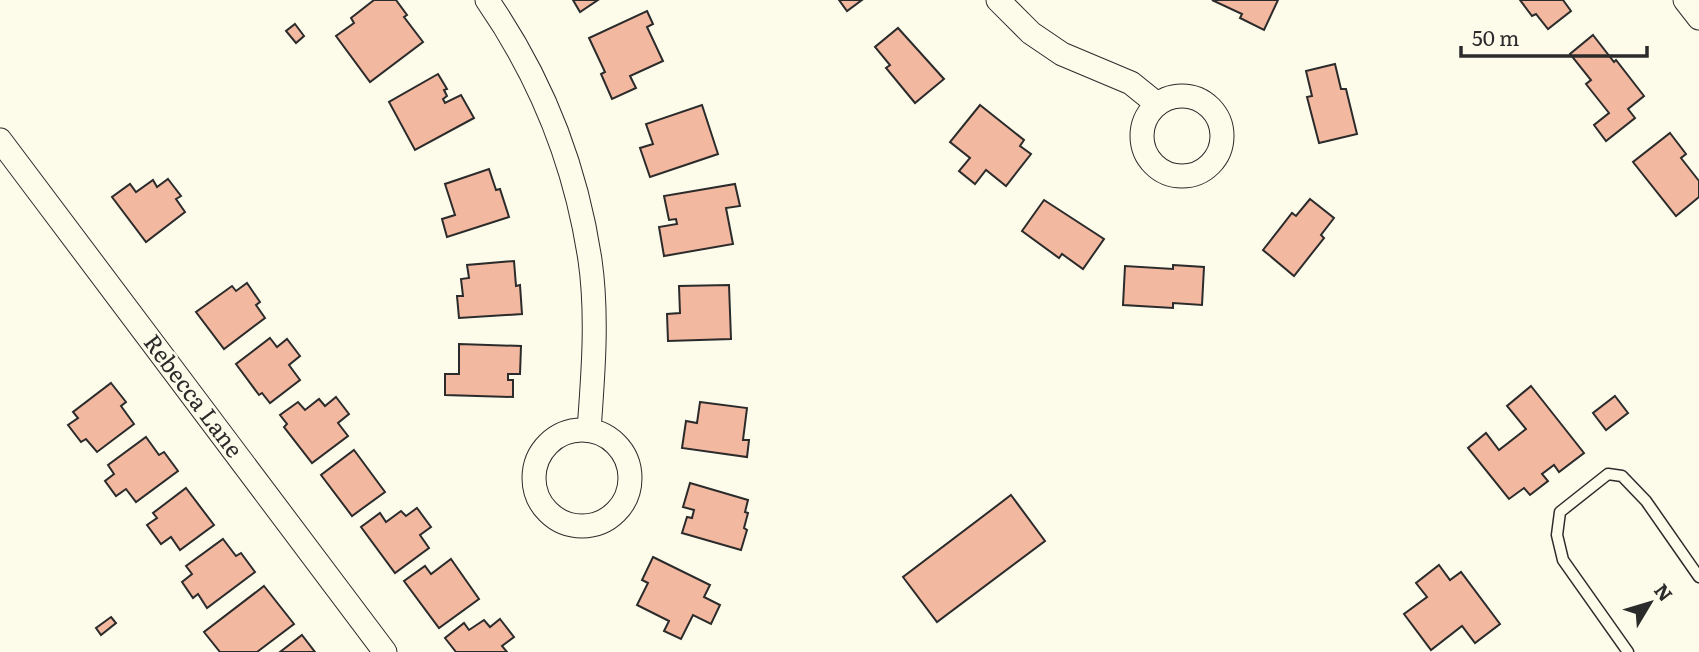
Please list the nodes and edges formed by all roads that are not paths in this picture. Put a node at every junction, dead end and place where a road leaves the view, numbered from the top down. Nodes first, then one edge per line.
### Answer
1 (487, 0) edge
2 (998, 0) edge
3 (1685, 0) edge
4 (1699, 18) edge
5 (1157, 104) dead end
6 (0, 140) edge
7 (589, 430) junction
8 (1699, 577) edge
9 (386, 652) edge
10 (1628, 652) edge

1 - 7 street
2 - 5 street
3 - 4 street
6 - 9 street, Rebecca Lane
7 - 7 street
8 - 10 lane

